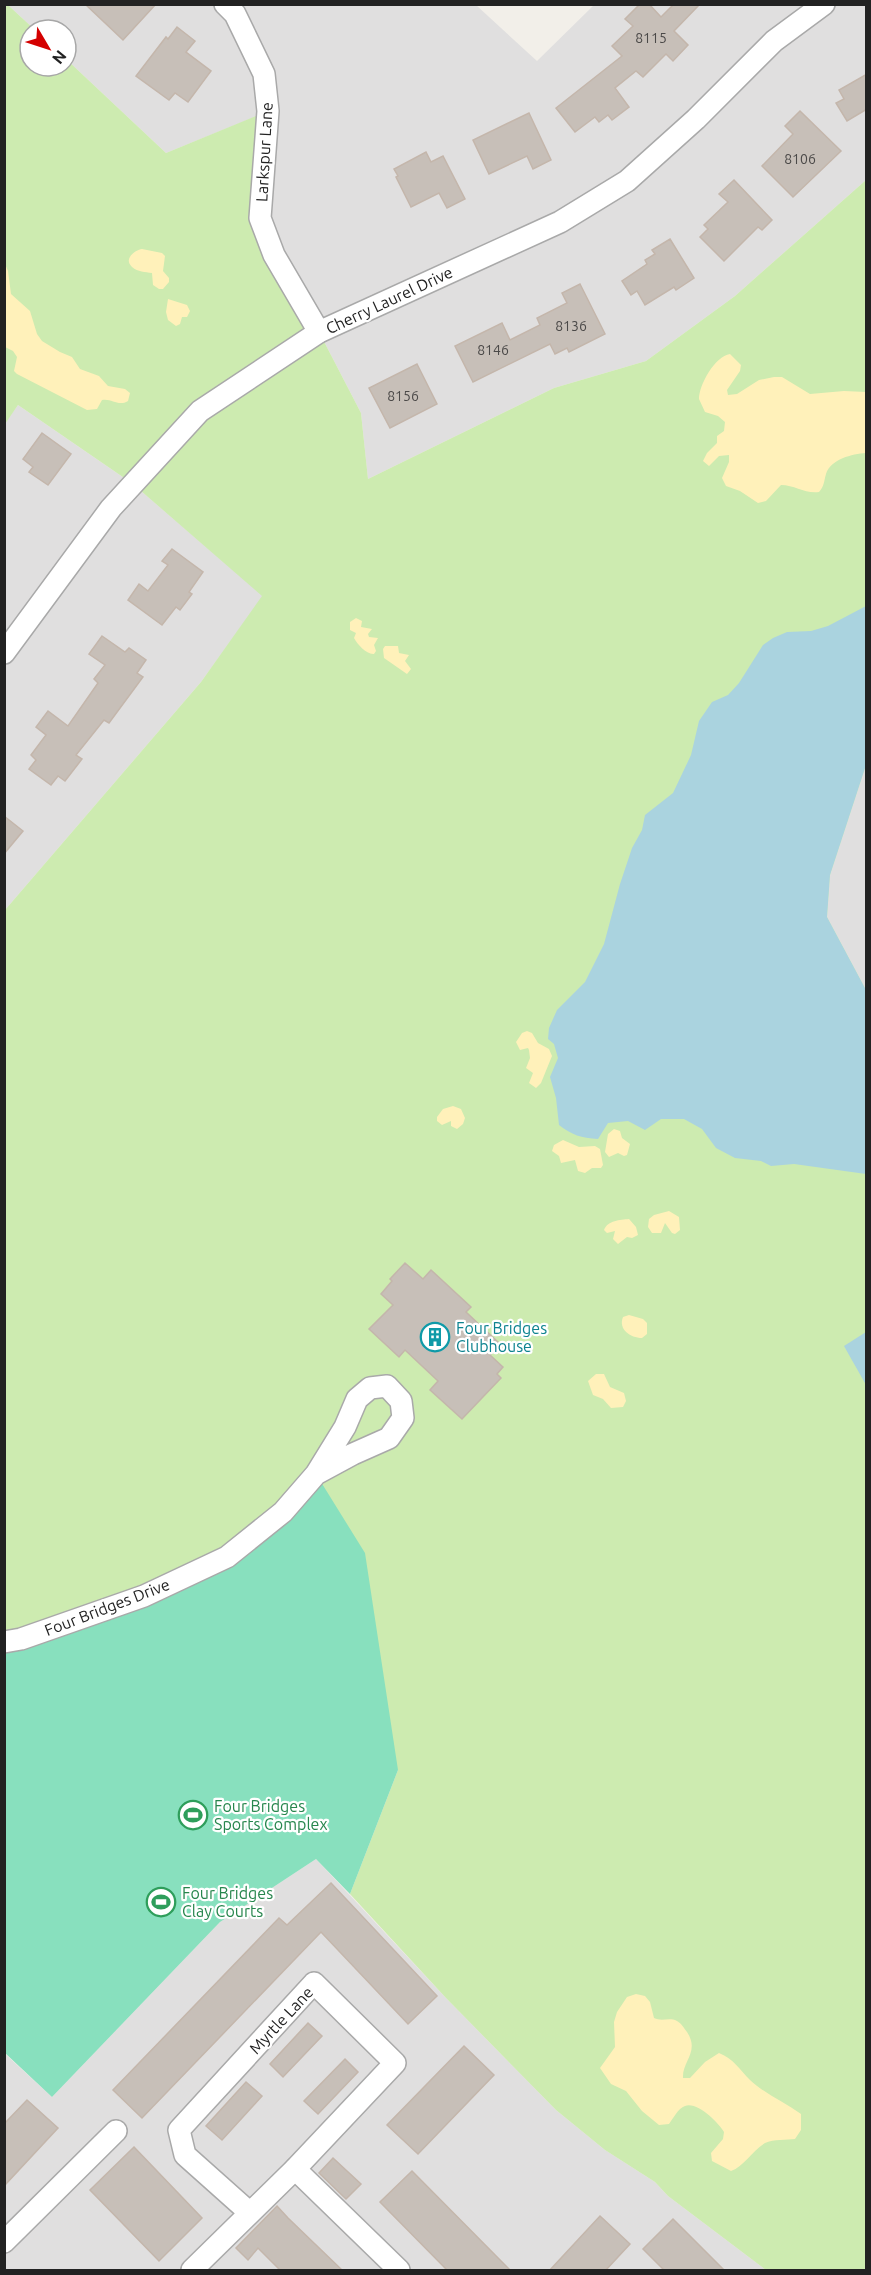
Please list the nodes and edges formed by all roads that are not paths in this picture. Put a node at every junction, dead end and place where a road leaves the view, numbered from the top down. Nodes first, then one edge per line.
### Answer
1 (225, 4) edge
2 (824, 4) edge
3 (319, 332) junction
4 (4, 653) edge
5 (316, 1474) dead end
6 (4, 1642) edge
7 (116, 2131) dead end
8 (294, 2169) junction
9 (250, 2213) junction
10 (4, 2242) edge
11 (192, 2271) edge
12 (399, 2271) edge

1 - 3 street, Larkspur Lane
2 - 3 street, Cherry Laurel Drive
3 - 4 street, Cherry Laurel Drive
5 - 6 street, Four Bridges Drive
7 - 10 street
8 - 9 street, Myrtle Lane
8 - 9 street, Myrtle Lane
8 - 12 street
9 - 11 street, Myrtle Lane

